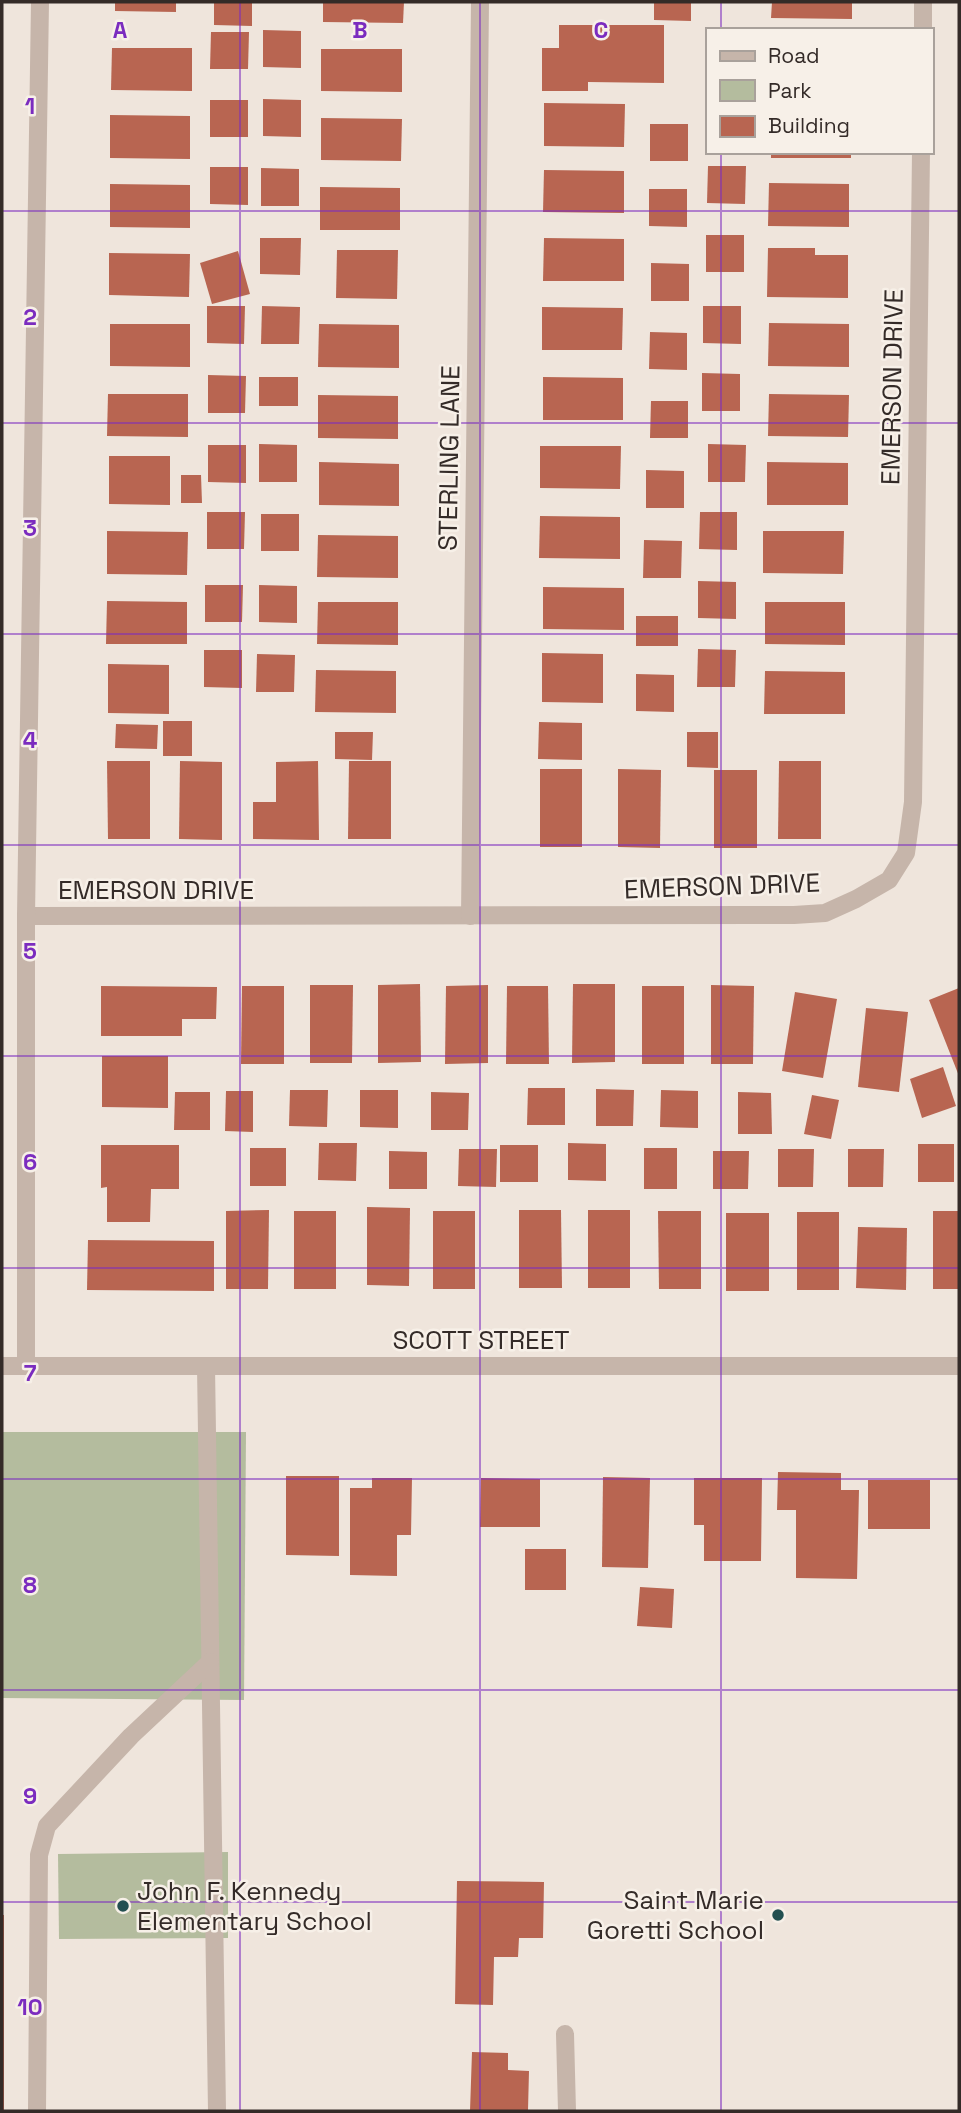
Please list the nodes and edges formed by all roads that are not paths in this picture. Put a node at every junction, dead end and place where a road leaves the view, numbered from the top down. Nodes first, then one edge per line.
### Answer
1 (40, 2) edge
2 (481, 2) edge
3 (923, 2) edge
4 (923, 28) edge
5 (921, 154) edge
6 (26, 916) junction
7 (470, 916) junction
8 (2, 1366) edge
9 (26, 1366) junction
10 (206, 1366) junction
11 (959, 1366) edge
12 (211, 1662) junction
13 (565, 2034) dead end
14 (37, 2111) edge
15 (217, 2111) edge
16 (566, 2111) edge

1 - 6 street
2 - 7 street, STERLING LANE
3 - 4 street
5 - 7 street, EMERSON DRIVE
6 - 7 street, EMERSON DRIVE
6 - 9 street
8 - 9 street, SCOTT STREET
9 - 10 street, SCOTT STREET
10 - 11 street, SCOTT STREET
10 - 12 street
12 - 14 street
12 - 15 street
13 - 16 street

